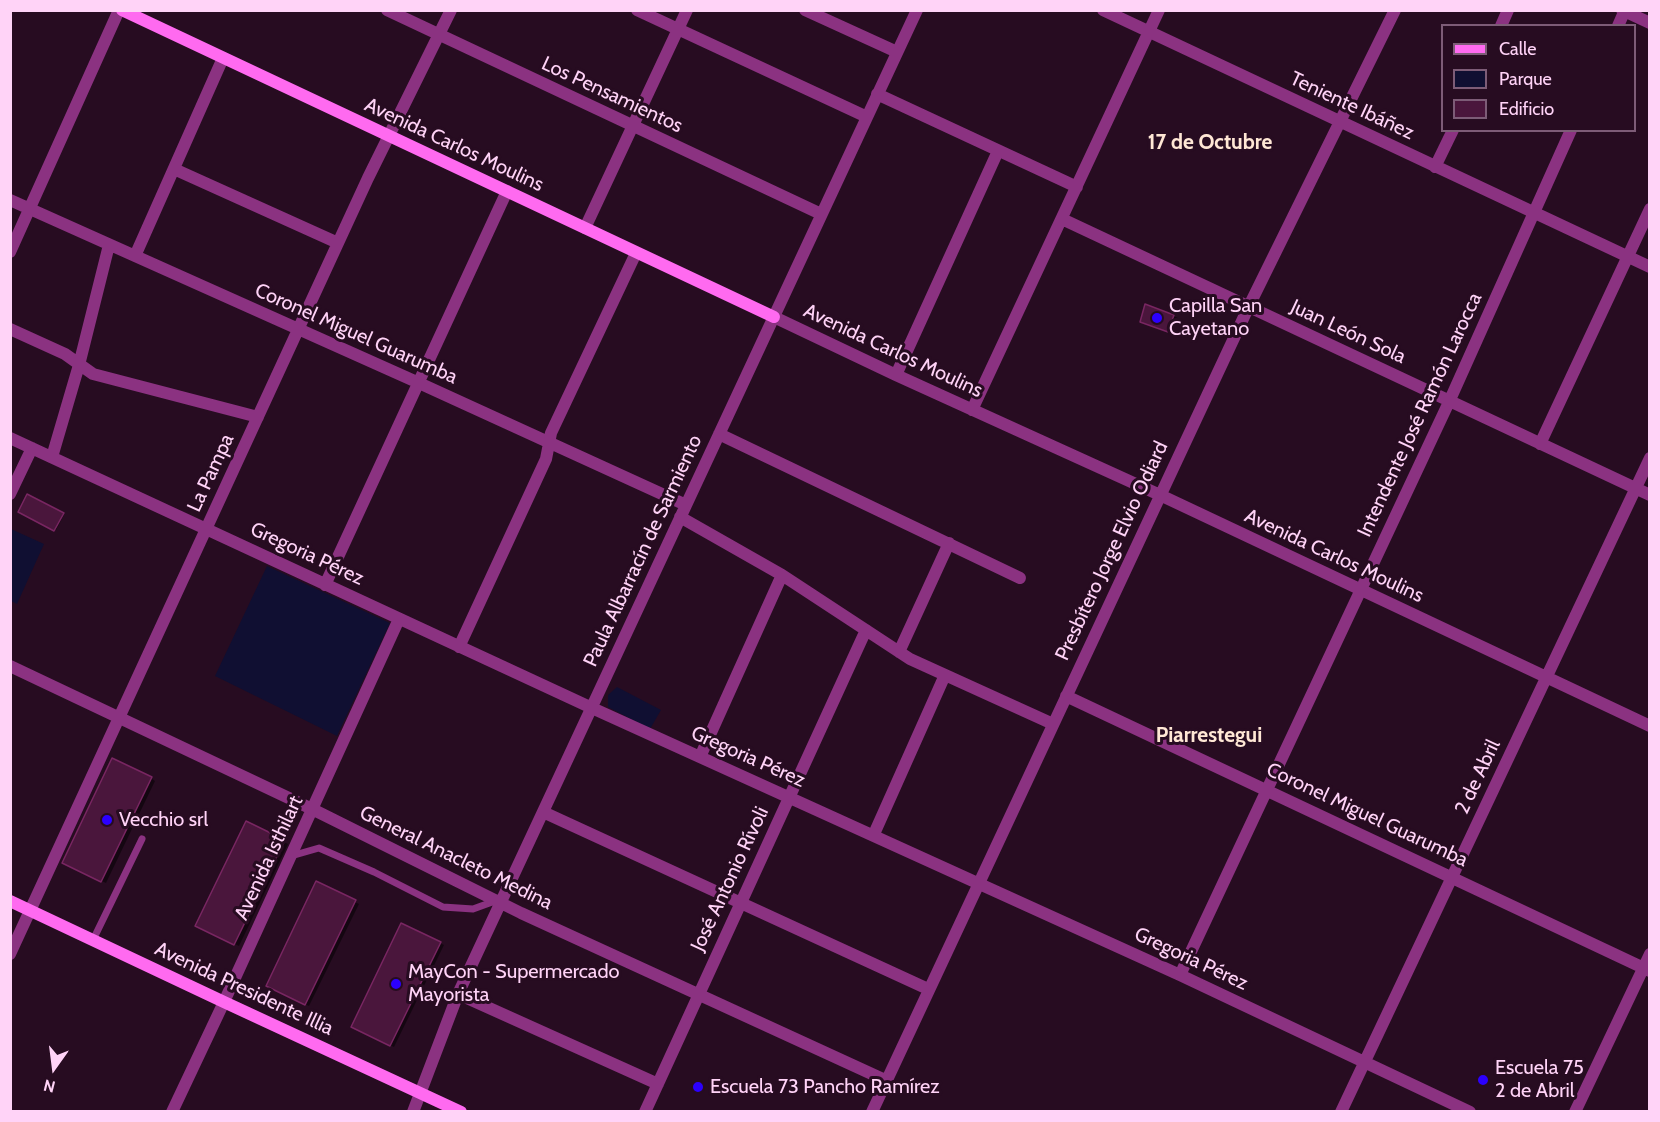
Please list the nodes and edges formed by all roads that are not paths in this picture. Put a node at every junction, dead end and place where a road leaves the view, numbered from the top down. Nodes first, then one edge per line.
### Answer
1 (120, 10) edge
2 (387, 10) edge
3 (451, 10) edge
4 (637, 10) edge
5 (687, 10) edge
6 (805, 10) edge
7 (917, 10) edge
8 (1103, 10) edge
9 (1159, 10) edge
10 (1395, 10) edge
11 (1624, 11) edge
12 (1650, 23) edge
13 (678, 30) junction
14 (1149, 33) junction
15 (439, 35) junction
16 (897, 52) junction
17 (223, 58) junction
18 (878, 94) junction
19 (867, 117) junction
20 (1341, 122) junction
21 (633, 126) junction
22 (1452, 132) edge
23 (1570, 132) edge
24 (390, 136) junction
25 (998, 151) junction
26 (1435, 167) junction
27 (174, 169) junction
28 (1077, 187) junction
29 (507, 191) junction
30 (10, 200) edge
31 (30, 209) junction
32 (1650, 209) edge
33 (1534, 213) junction
34 (821, 214) junction
35 (1062, 219) junction
36 (585, 228) junction
37 (338, 243) junction
38 (110, 245) junction
39 (10, 252) edge
40 (636, 253) junction
41 (135, 256) junction
42 (1628, 256) junction
43 (1650, 267) edge
44 (1249, 306) junction
45 (774, 317) junction
46 (10, 329) edge
47 (298, 329) junction
48 (79, 365) junction
49 (896, 375) junction
50 (419, 383) junction
51 (1449, 402) junction
52 (972, 410) junction
53 (258, 417) junction
54 (719, 434) junction
55 (10, 438) edge
56 (549, 442) junction
57 (1540, 444) junction
58 (32, 448) junction
59 (52, 457) junction
60 (1650, 458) edge
61 (1635, 488) junction
62 (10, 494) edge
63 (1160, 495) junction
64 (1650, 495) edge
65 (686, 505) junction
66 (680, 517) junction
67 (206, 529) junction
68 (949, 543) junction
69 (782, 575) junction
70 (1020, 578) dead end
71 (325, 585) junction
72 (1360, 591) junction
73 (399, 619) junction
74 (866, 630) junction
75 (459, 647) junction
76 (899, 652) junction
77 (10, 666) edge
78 (945, 675) junction
79 (1547, 677) junction
80 (1066, 696) junction
81 (592, 708) junction
82 (119, 717) junction
83 (1053, 724) junction
84 (1650, 726) edge
85 (700, 757) junction
86 (1268, 790) junction
87 (788, 797) junction
88 (312, 809) junction
89 (543, 812) junction
90 (874, 834) junction
91 (142, 839) dead end
92 (291, 856) junction
93 (1453, 876) junction
94 (978, 882) junction
95 (10, 901) edge
96 (498, 902) junction
97 (740, 903) junction
98 (31, 910) junction
99 (93, 940) junction
100 (10, 954) edge
101 (1650, 954) edge
102 (1646, 969) edge
103 (1180, 975) junction
104 (928, 988) junction
105 (698, 993) junction
106 (458, 994) junction
107 (224, 1002) junction
108 (1365, 1061) junction
109 (885, 1080) junction
110 (658, 1084) junction
111 (422, 1093) junction
112 (172, 1112) edge
113 (413, 1112) edge
114 (461, 1112) edge
115 (645, 1112) edge
116 (872, 1112) edge
117 (1341, 1112) edge
118 (1470, 1112) edge
119 (1575, 1112) edge

1 - 17 street, Avenida Carlos Moulins
1 - 31 street
2 - 15 street, Los Pensamientos
3 - 15 street, La Pampa
4 - 13 street
5 - 13 street
6 - 16 street
7 - 16 street, Paula Albarracín de Sarmiento
8 - 14 street, Teniente Ibáñez
9 - 14 street
10 - 20 street, Presbítero Jorge Elvio Odiard
11 - 12 street
13 - 19 street
13 - 21 street
14 - 20 street, Teniente Ibáñez
14 - 28 street
15 - 21 street, Los Pensamientos
15 - 24 street, La Pampa
16 - 18 street, Paula Albarracín de Sarmiento
17 - 24 street, Avenida Carlos Moulins
17 - 27 street
18 - 19 street, Paula Albarracín de Sarmiento
18 - 25 street
19 - 34 street, Paula Albarracín de Sarmiento
20 - 26 street, Teniente Ibáñez
20 - 44 street, Presbítero Jorge Elvio Odiard
21 - 34 street, Los Pensamientos
21 - 36 street
22 - 26 street
23 - 33 street, Intendente José Ramón Larocca
24 - 29 street, Avenida Carlos Moulins
24 - 37 street, La Pampa
25 - 28 street
25 - 49 street
26 - 33 street, Teniente Ibáñez
27 - 37 street
27 - 41 street
28 - 35 street
29 - 36 street, Avenida Carlos Moulins
29 - 50 street
30 - 31 street, Coronel Miguel Guarumba
31 - 38 street, Coronel Miguel Guarumba
31 - 39 street
32 - 42 street
33 - 42 street, Teniente Ibáñez
33 - 51 street, Intendente José Ramón Larocca
34 - 45 street, Paula Albarracín de Sarmiento
35 - 44 street, Juan León Sola
35 - 52 street
36 - 40 street, Avenida Carlos Moulins
37 - 47 street, La Pampa
38 - 41 street, Coronel Miguel Guarumba
38 - 48 street
40 - 45 street, Avenida Carlos Moulins
40 - 56 street
41 - 47 street, Coronel Miguel Guarumba
42 - 43 street, Teniente Ibáñez
42 - 57 street
44 - 51 street, Juan León Sola
44 - 63 street, Presbítero Jorge Elvio Odiard
45 - 49 street, Avenida Carlos Moulins
45 - 54 street, Paula Albarracín de Sarmiento
46 - 48 street
47 - 50 street, Coronel Miguel Guarumba
47 - 53 street, La Pampa
48 - 53 street
48 - 59 street
49 - 52 street, Avenida Carlos Moulins
50 - 56 street, Coronel Miguel Guarumba
50 - 71 street
51 - 57 street, Juan León Sola
51 - 72 street, Intendente José Ramón Larocca
52 - 63 street, Avenida Carlos Moulins
53 - 67 street, La Pampa
54 - 65 street, Paula Albarracín de Sarmiento
54 - 68 street
55 - 58 street, Gregoria Pérez
56 - 65 street, Coronel Miguel Guarumba
56 - 75 street
57 - 61 street, Juan León Sola
58 - 59 street, Gregoria Pérez
58 - 62 street
59 - 67 street, Gregoria Pérez
60 - 61 street, 2 de Abril
61 - 64 street, Juan León Sola
61 - 79 street, 2 de Abril
63 - 72 street, Avenida Carlos Moulins
63 - 80 street, Presbítero Jorge Elvio Odiard
65 - 66 street, Paula Albarracín de Sarmiento
66 - 69 street
66 - 81 street, Paula Albarracín de Sarmiento
67 - 71 street, Gregoria Pérez
67 - 82 street, La Pampa
68 - 70 street
68 - 76 street
69 - 74 street
69 - 85 street
71 - 73 street, Gregoria Pérez
72 - 79 street, Avenida Carlos Moulins
72 - 86 street, Intendente José Ramón Larocca
73 - 75 street, Gregoria Pérez
73 - 88 street, Avenida Isthilart
74 - 76 street
74 - 87 street, José Antonio Rívoli
75 - 81 street, Gregoria Pérez
76 - 78 street
77 - 82 street, General Anacleto Medina
78 - 83 street
78 - 90 street
79 - 84 street, Avenida Carlos Moulins
79 - 93 street, 2 de Abril
80 - 83 street, Presbítero Jorge Elvio Odiard
80 - 86 street, Coronel Miguel Guarumba
81 - 85 street, Gregoria Pérez
81 - 89 street, Paula Albarracín de Sarmiento
82 - 88 street, General Anacleto Medina
82 - 98 street, La Pampa
83 - 94 street, Presbítero Jorge Elvio Odiard
85 - 87 street, Gregoria Pérez
86 - 93 street, Coronel Miguel Guarumba
86 - 103 street, Intendente José Ramón Larocca
87 - 90 street, Gregoria Pérez
87 - 97 street, José Antonio Rívoli
88 - 92 street, Avenida Isthilart
88 - 96 street, General Anacleto Medina
89 - 96 street, Paula Albarracín de Sarmiento
89 - 97 street
90 - 94 street, Gregoria Pérez
91 - 99 lane
92 - 96 lane
92 - 107 street, Avenida Isthilart
93 - 102 street, Coronel Miguel Guarumba
93 - 108 street, 2 de Abril
94 - 103 street, Gregoria Pérez
94 - 104 street, Presbítero Jorge Elvio Odiard
95 - 98 street, Avenida Presidente Illia
96 - 105 street, General Anacleto Medina
96 - 106 street, Paula Albarracín de Sarmiento
97 - 104 street
97 - 105 street, José Antonio Rívoli
98 - 99 street, Avenida Presidente Illia
98 - 100 street, La Pampa
99 - 107 street, Avenida Presidente Illia
101 - 102 street
102 - 119 street
103 - 108 street, Gregoria Pérez
104 - 109 street, Presbítero Jorge Elvio Odiard
105 - 109 street, General Anacleto Medina
105 - 110 street, José Antonio Rívoli
106 - 110 street
106 - 111 street, Paula Albarracín de Sarmiento
107 - 111 street, Avenida Presidente Illia
107 - 112 street, Avenida Isthilart
108 - 117 street, 2 de Abril
108 - 118 street, Gregoria Pérez
109 - 116 street, Presbítero Jorge Elvio Odiard
110 - 115 street, José Antonio Rívoli
111 - 113 street, Paula Albarracín de Sarmiento
111 - 114 street, Avenida Presidente Illia

